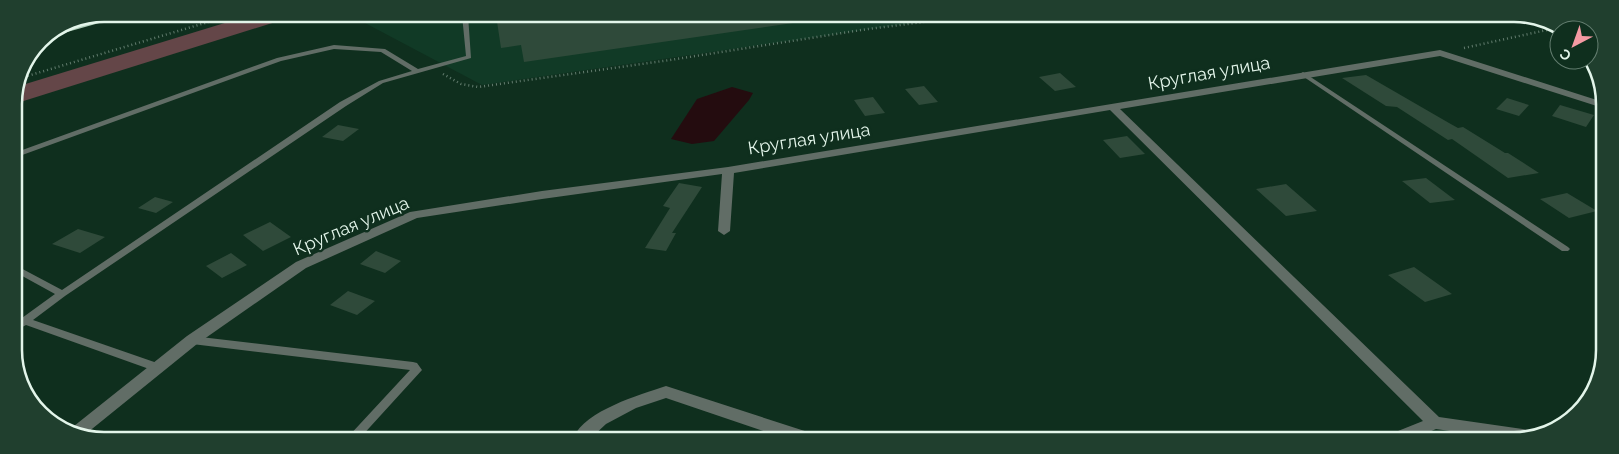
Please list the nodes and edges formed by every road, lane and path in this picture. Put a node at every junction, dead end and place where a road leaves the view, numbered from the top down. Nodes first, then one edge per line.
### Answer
1 (208, 22) edge
2 (466, 22) edge
3 (923, 22) edge
4 (1548, 30) edge
5 (1440, 53) junction
6 (418, 72) junction
7 (1302, 74) junction
8 (28, 76) edge
9 (1596, 102) edge
10 (1112, 108) junction
11 (23, 153) edge
12 (728, 170) junction
13 (724, 231) dead end
14 (1565, 249) dead end
15 (22, 272) edge
16 (62, 294) junction
17 (25, 321) junction
18 (22, 323) edge
19 (192, 340) junction
20 (156, 367) junction
21 (1435, 423) junction
22 (82, 428) edge
23 (1416, 431) edge
24 (1494, 431) edge
25 (359, 432) edge
26 (588, 432) edge
27 (785, 432) edge

1 - 8 path
2 - 6 lane
3 - 6 path
4 - 5 path
5 - 7 street, Круглая улица
5 - 9 street, Круглая улица
6 - 11 lane
6 - 16 lane
7 - 10 street, Круглая улица
7 - 14 lane
10 - 12 street, Круглая улица
10 - 21 street
12 - 13 street
12 - 19 street, Круглая улица
15 - 16 lane
16 - 17 lane
17 - 18 lane
17 - 20 lane
19 - 20 street, Круглая улица
19 - 25 lane
20 - 22 street, Круглая улица
21 - 23 street
21 - 24 street
26 - 27 street

